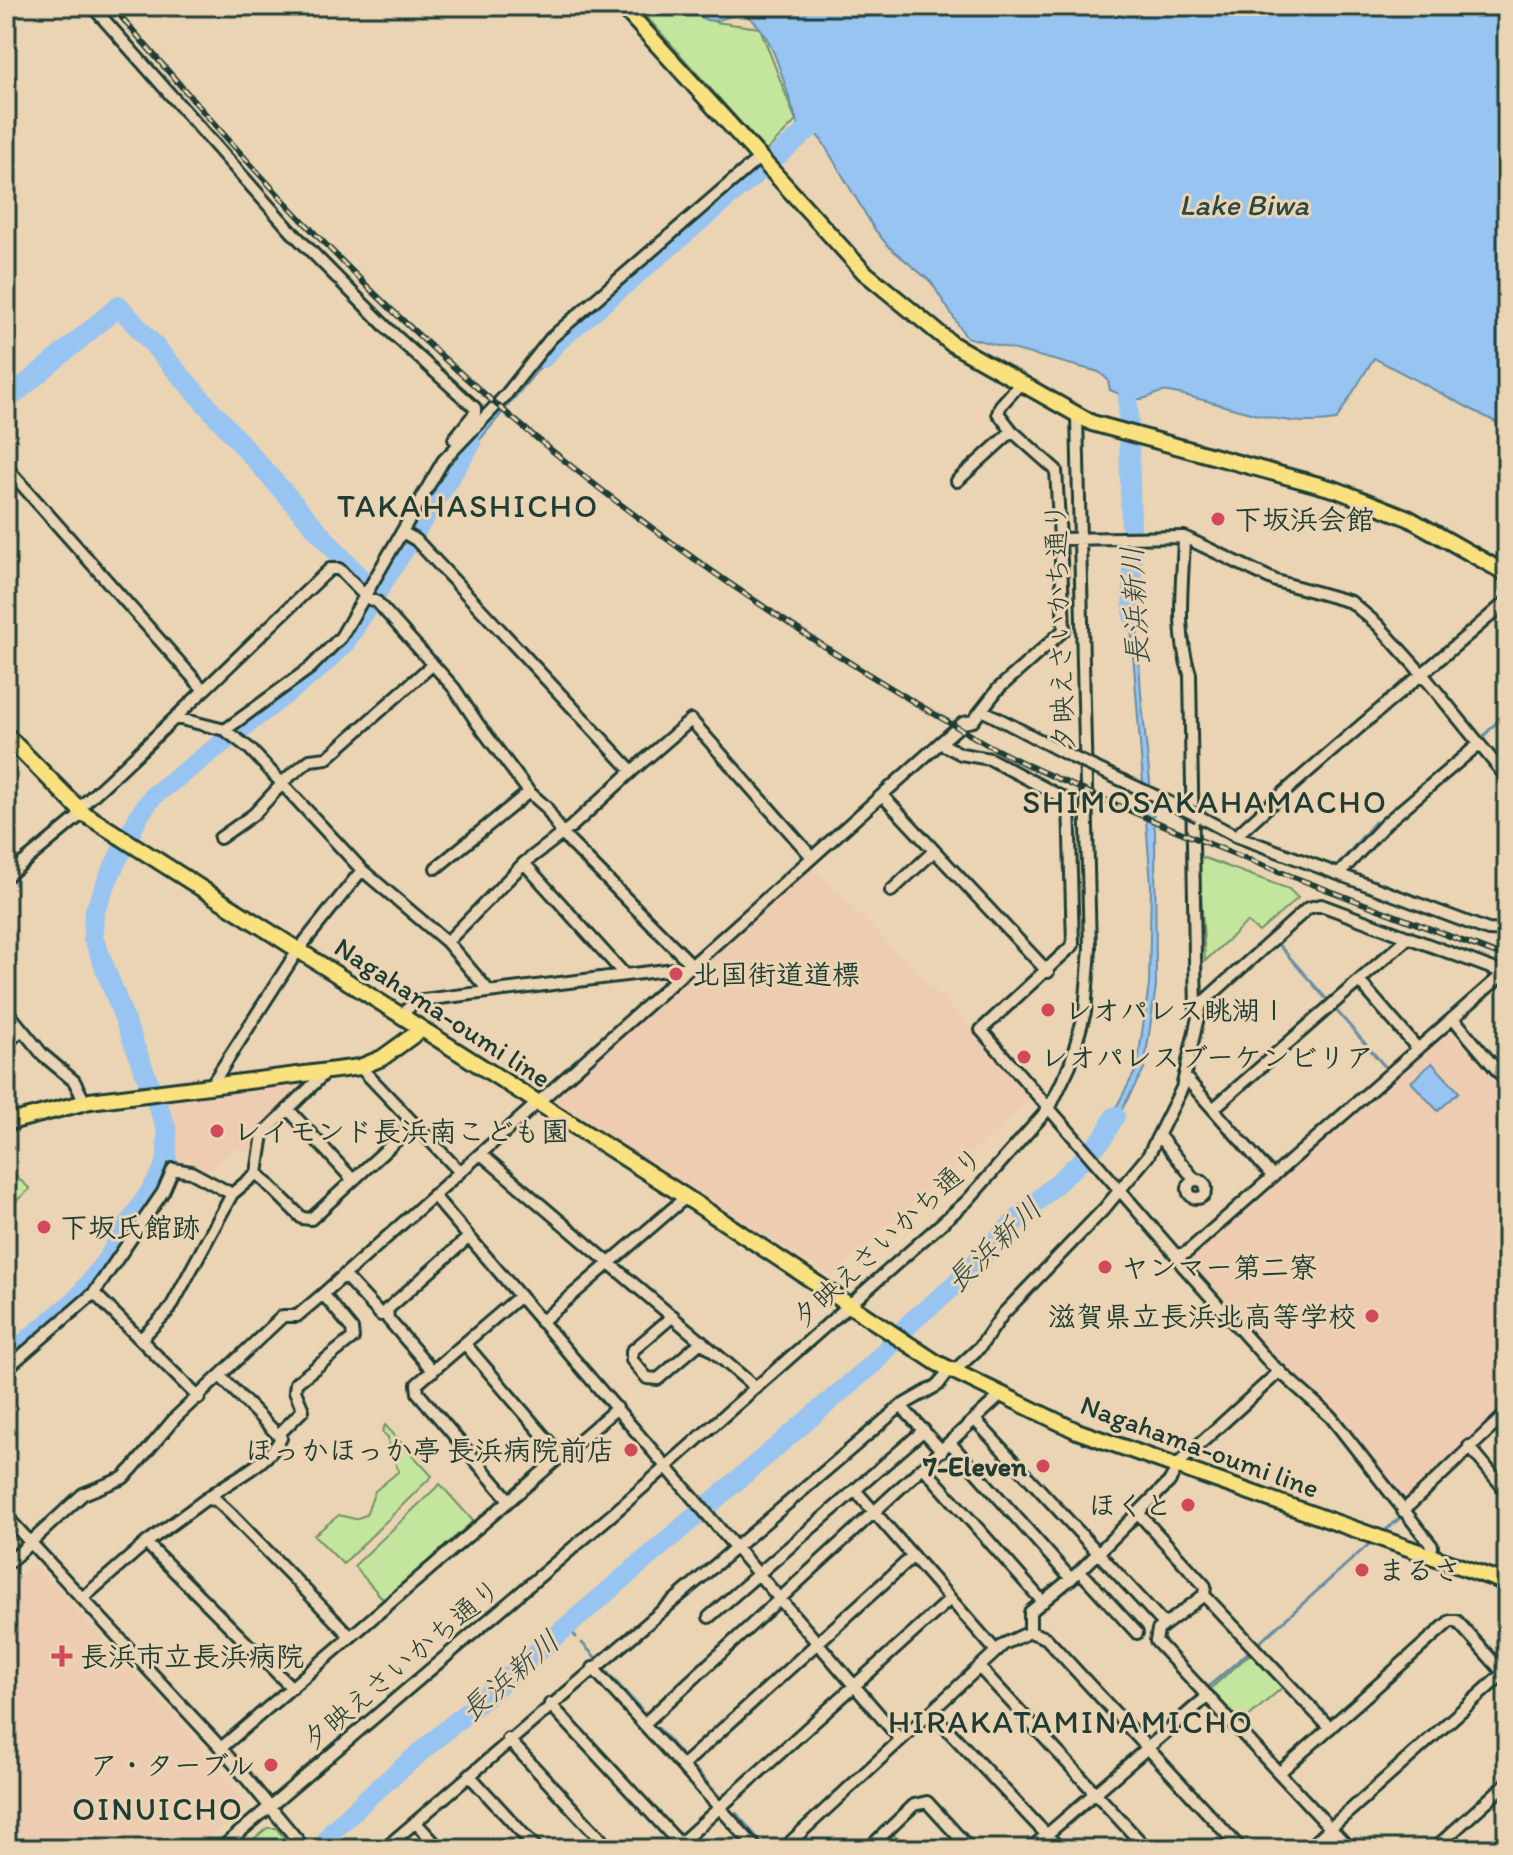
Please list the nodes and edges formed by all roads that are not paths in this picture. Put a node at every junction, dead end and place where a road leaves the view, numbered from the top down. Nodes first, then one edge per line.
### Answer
1 (92, 6) edge
2 (622, 6) edge
3 (763, 162) junction
4 (1019, 385) junction
5 (1077, 417) junction
6 (1012, 431) junction
7 (443, 461) junction
8 (6, 467) edge
9 (957, 481) dead end
10 (409, 536) junction
11 (1180, 536) junction
12 (1060, 539) junction
13 (1081, 539) junction
14 (1507, 574) edge
15 (371, 594) junction
16 (1507, 601) edge
17 (432, 665) junction
18 (1423, 675) junction
19 (203, 689) junction
20 (982, 710) junction
21 (177, 718) junction
22 (229, 734) junction
23 (6, 735) edge
24 (940, 743) junction
25 (1479, 744) junction
26 (632, 771) junction
27 (1507, 778) edge
28 (282, 783) junction
29 (529, 792) junction
30 (882, 795) junction
31 (80, 811) junction
32 (562, 834) junction
33 (1236, 836) junction
34 (220, 838) dead end
35 (933, 852) junction
36 (812, 857) junction
37 (524, 863) junction
38 (436, 868) dead end
39 (362, 870) junction
40 (1339, 874) junction
41 (6, 877) edge
42 (891, 891) dead end
43 (1507, 931) edge
44 (1409, 937) junction
45 (447, 942) junction
46 (298, 950) junction
47 (691, 966) junction
48 (1048, 972) junction
49 (1506, 974) edge
50 (625, 975) junction
51 (1359, 981) junction
52 (488, 990) junction
53 (6, 1010) edge
54 (402, 1015) junction
55 (1196, 1016) junction
56 (1453, 1018) junction
57 (422, 1029) junction
58 (22, 1030) junction
59 (6, 1043) edge
60 (1418, 1049) junction
61 (360, 1067) junction
62 (326, 1072) junction
63 (1185, 1077) junction
64 (1507, 1082) edge
65 (212, 1084) junction
66 (85, 1102) junction
67 (540, 1104) junction
68 (1050, 1107) junction
69 (288, 1109) junction
70 (1213, 1109) junction
71 (6, 1123) edge
72 (413, 1125) junction
73 (1160, 1137) junction
74 (481, 1154) junction
75 (460, 1172) junction
76 (257, 1173) junction
77 (1273, 1177) junction
78 (353, 1180) junction
79 (1195, 1180) dead end
80 (1117, 1189) junction
81 (232, 1194) junction
82 (433, 1195) junction
83 (686, 1197) junction
84 (469, 1237) junction
85 (1179, 1255) junction
86 (609, 1262) junction
87 (344, 1275) junction
88 (94, 1293) junction
89 (323, 1294) junction
90 (520, 1296) junction
91 (851, 1306) junction
92 (387, 1309) junction
93 (673, 1316) junction
94 (541, 1322) junction
95 (141, 1339) junction
96 (702, 1341) junction
97 (465, 1344) junction
98 (947, 1368) junction
99 (6, 1369) edge
100 (433, 1371) junction
101 (1280, 1371) junction
102 (222, 1378) junction
103 (756, 1388) junction
104 (1001, 1395) junction
105 (199, 1398) junction
106 (901, 1406) junction
107 (617, 1408) junction
108 (1507, 1413) edge
109 (976, 1421) junction
110 (924, 1430) junction
111 (278, 1435) junction
112 (1469, 1446) junction
113 (947, 1447) junction
114 (561, 1456) junction
115 (666, 1467) junction
116 (924, 1468) junction
117 (1177, 1468) junction
118 (855, 1490) junction
119 (1507, 1492) edge
120 (206, 1499) junction
121 (509, 1500) junction
122 (1403, 1511) junction
123 (874, 1514) junction
124 (1139, 1514) junction
125 (6, 1516) edge
126 (31, 1543) junction
127 (146, 1543) junction
128 (732, 1545) junction
129 (1098, 1553) junction
130 (1431, 1556) junction
131 (911, 1558) junction
132 (6, 1565) edge
133 (758, 1574) junction
134 (1075, 1575) junction
135 (1507, 1583) edge
136 (1204, 1595) junction
137 (84, 1597) junction
138 (781, 1600) junction
139 (949, 1600) junction
140 (1043, 1602) junction
141 (709, 1617) dead end
142 (1164, 1624) junction
143 (1030, 1632) junction
144 (1137, 1633) dead end
145 (350, 1636) junction
146 (818, 1644) junction
147 (996, 1651) junction
148 (979, 1667) junction
149 (593, 1668) junction
150 (1506, 1674) edge
151 (292, 1688) junction
152 (856, 1688) junction
153 (1208, 1696) junction
154 (550, 1704) junction
155 (931, 1712) junction
156 (644, 1724) junction
157 (1330, 1728) junction
158 (508, 1739) junction
159 (900, 1739) junction
160 (221, 1748) junction
161 (1148, 1748) junction
162 (682, 1766) junction
163 (1280, 1772) junction
164 (469, 1775) junction
165 (1507, 1783) edge
166 (1095, 1793) junction
167 (269, 1807) junction
168 (722, 1809) junction
169 (416, 1823) junction
170 (1330, 1828) junction
171 (1046, 1834) junction
172 (677, 1846) edge
173 (220, 1849) edge
174 (305, 1849) edge
175 (384, 1849) edge
176 (440, 1849) edge
177 (537, 1849) edge
178 (610, 1849) edge
179 (757, 1849) edge
180 (783, 1849) edge
181 (868, 1849) edge
182 (970, 1849) edge
183 (1030, 1849) edge
184 (1060, 1849) edge
185 (1147, 1849) edge
186 (1241, 1849) edge
187 (1307, 1849) edge
188 (1350, 1849) edge
189 (1434, 1849) edge

1 - 7 street
2 - 3 main road
3 - 4 main road
3 - 7 street
4 - 5 main road
4 - 6 street
5 - 13 street, 夕映えさいかち通り
5 - 14 main road
6 - 9 street
6 - 12 street
7 - 10 street
8 - 19 street
10 - 15 street
10 - 26 street
11 - 13 street
11 - 18 street
11 - 55 street
12 - 13 street
12 - 20 street
13 - 68 street, 夕映えさいかち通り
15 - 17 street
15 - 19 street
15 - 22 street
16 - 18 street
17 - 28 street
17 - 29 street
18 - 25 street
18 - 33 street
19 - 21 street
20 - 24 street
20 - 33 street, bridge
21 - 22 street
21 - 31 street
22 - 28 street
23 - 31 main road, Nagahama-oumi line
24 - 30 street
24 - 48 street
25 - 27 street
25 - 40 street
26 - 32 street
26 - 36 street
28 - 34 street
28 - 39 street
29 - 32 street
29 - 38 street
30 - 35 street
30 - 36 street
31 - 41 street
31 - 46 main road, Nagahama-oumi line
32 - 37 street
32 - 47 street
33 - 40 street
35 - 42 street
35 - 48 street
36 - 47 street
37 - 45 street
37 - 50 street
39 - 45 street
39 - 46 street
40 - 43 street
44 - 49 street
44 - 51 street
44 - 55 street
45 - 52 street
46 - 54 main road, Nagahama-oumi line
46 - 65 street
47 - 50 street
47 - 67 street
48 - 68 street
49 - 56 street
50 - 52 street
51 - 60 street
51 - 70 street
52 - 54 street
53 - 58 street
54 - 57 main road, Nagahama-oumi line
55 - 63 street
56 - 60 street
56 - 64 street
57 - 61 main road
57 - 67 main road, Nagahama-oumi line
58 - 59 street
58 - 66 street
60 - 77 street
61 - 62 main road
61 - 72 street
62 - 65 main road
62 - 69 street
63 - 70 street
63 - 73 street
65 - 66 main road
66 - 71 main road
67 - 74 street
67 - 83 main road, Nagahama-oumi line
68 - 80 street
68 - 91 street, 夕映えさいかち通り
69 - 76 street
69 - 78 street
70 - 77 street
72 - 75 street
72 - 78 street
73 - 79 street
73 - 80 street
74 - 75 street
74 - 86 street
75 - 82 street
76 - 78 street
76 - 81 street
77 - 85 street
80 - 85 street
80 - 98 street
81 - 88 street
81 - 95 street
82 - 84 street
82 - 87 street
83 - 86 street
83 - 91 main road, Nagahama-oumi line
84 - 90 street
84 - 92 street
85 - 101 street
86 - 93 street
86 - 94 street
87 - 89 street
87 - 92 street
88 - 95 street
88 - 99 street
89 - 102 street
89 - 111 street
90 - 94 street
90 - 97 street
91 - 98 main road, Nagahama-oumi line
91 - 103 street, 夕映えさいかち通り
92 - 100 street
93 - 96 street
93 - 96 street
94 - 107 street
95 - 105 street
96 - 103 street
97 - 100 street
97 - 114 street
98 - 104 main road, Nagahama-oumi line
98 - 106 street
100 - 121 street
101 - 117 street
101 - 122 street
102 - 105 street
102 - 111 street
103 - 115 street, 夕映えさいかち通り
104 - 109 street
104 - 117 main road, Nagahama-oumi line
105 - 126 street
106 - 110 street
106 - 128 street
107 - 114 street
107 - 115 street
108 - 112 street
109 - 113 street
109 - 129 street
110 - 113 street
110 - 118 street
111 - 120 street
112 - 119 street
112 - 122 street
113 - 116 street
113 - 134 street
114 - 121 street
115 - 128 street
115 - 167 street, 夕映えさいかち通り
116 - 123 street
116 - 140 street
117 - 124 street
117 - 130 main road, Nagahama-oumi line
118 - 123 street
118 - 133 street
120 - 127 street
120 - 145 street
121 - 145 street
122 - 130 street
123 - 131 street
123 - 138 street
124 - 129 street
124 - 136 street
125 - 126 street
126 - 132 street
126 - 137 street
127 - 137 street
127 - 151 street
128 - 133 street
128 - 149 street
129 - 134 street
129 - 142 street
130 - 135 main road, Nagahama-oumi line
131 - 139 street
131 - 146 street
133 - 138 street
133 - 141 street
134 - 140 street
134 - 144 street
136 - 142 street
136 - 157 street
137 - 160 street
138 - 146 street
138 - 156 street
139 - 147 street
139 - 152 street
140 - 143 street
142 - 153 street
143 - 147 street
143 - 161 street
145 - 151 street
146 - 152 street
146 - 162 street
147 - 148 street
148 - 155 street
148 - 166 street
149 - 154 street
149 - 156 street
150 - 157 street
150 - 170 street
151 - 160 street
152 - 159 street
152 - 168 street
153 - 161 street
153 - 163 street
154 - 158 street
154 - 172 street
155 - 159 street
155 - 171 street
156 - 162 street
157 - 163 street
158 - 164 street
158 - 178 street
159 - 180 street
160 - 167 street
161 - 166 street
161 - 186 street
162 - 168 street
163 - 170 street
164 - 169 street
164 - 177 street
165 - 189 street
166 - 171 street
166 - 185 street
167 - 173 street, 夕映えさいかち通り
167 - 174 street
168 - 172 street
168 - 179 street
169 - 175 street
169 - 176 street
170 - 187 street
170 - 188 street
171 - 183 street
171 - 184 street
181 - 182 street

